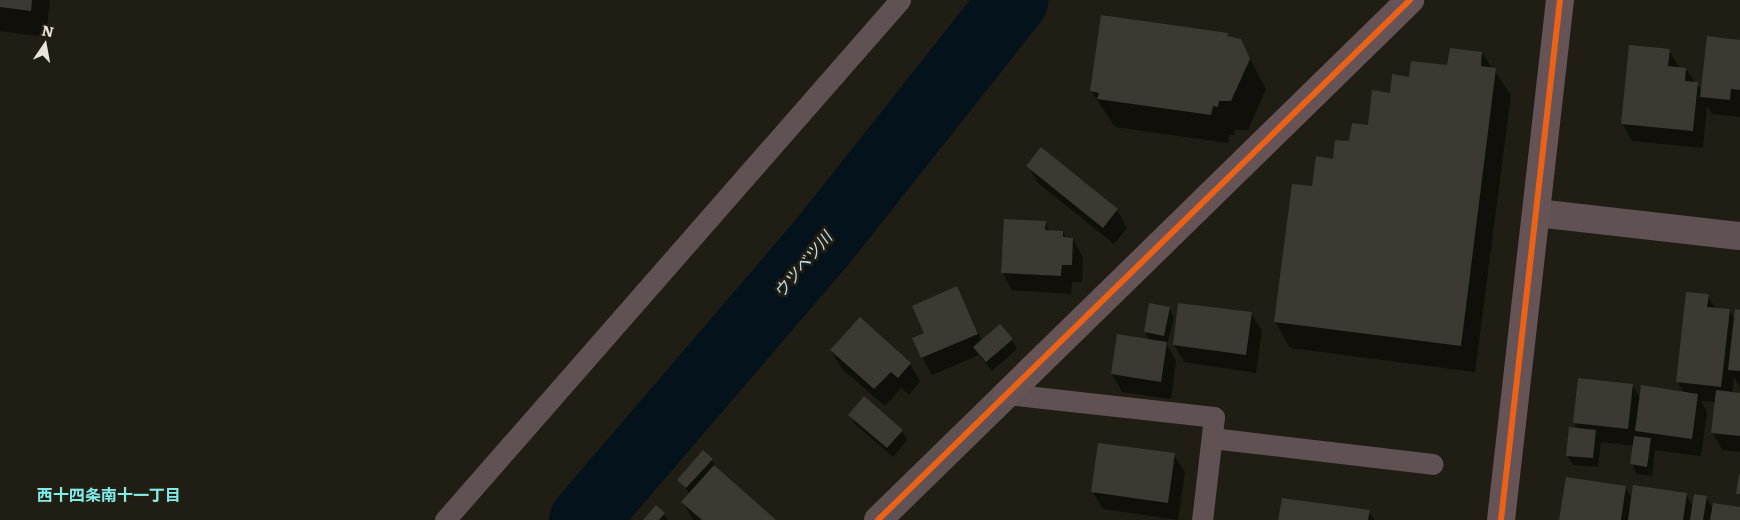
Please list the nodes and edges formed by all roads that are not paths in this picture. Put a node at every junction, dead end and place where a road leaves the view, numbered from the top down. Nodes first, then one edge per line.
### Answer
1 (900, 0) edge
2 (1410, 0) edge
3 (1560, 0) edge
4 (1536, 213) junction
5 (1740, 236) edge
6 (1007, 394) junction
7 (1212, 438) junction
8 (1432, 464) dead end
9 (446, 520) edge
10 (878, 520) edge
11 (1202, 520) edge
12 (1501, 520) edge

1 - 9 lane
2 - 6 street
3 - 4 street
4 - 5 street
4 - 12 street
6 - 7 lane
6 - 10 street
7 - 8 lane
7 - 11 lane

